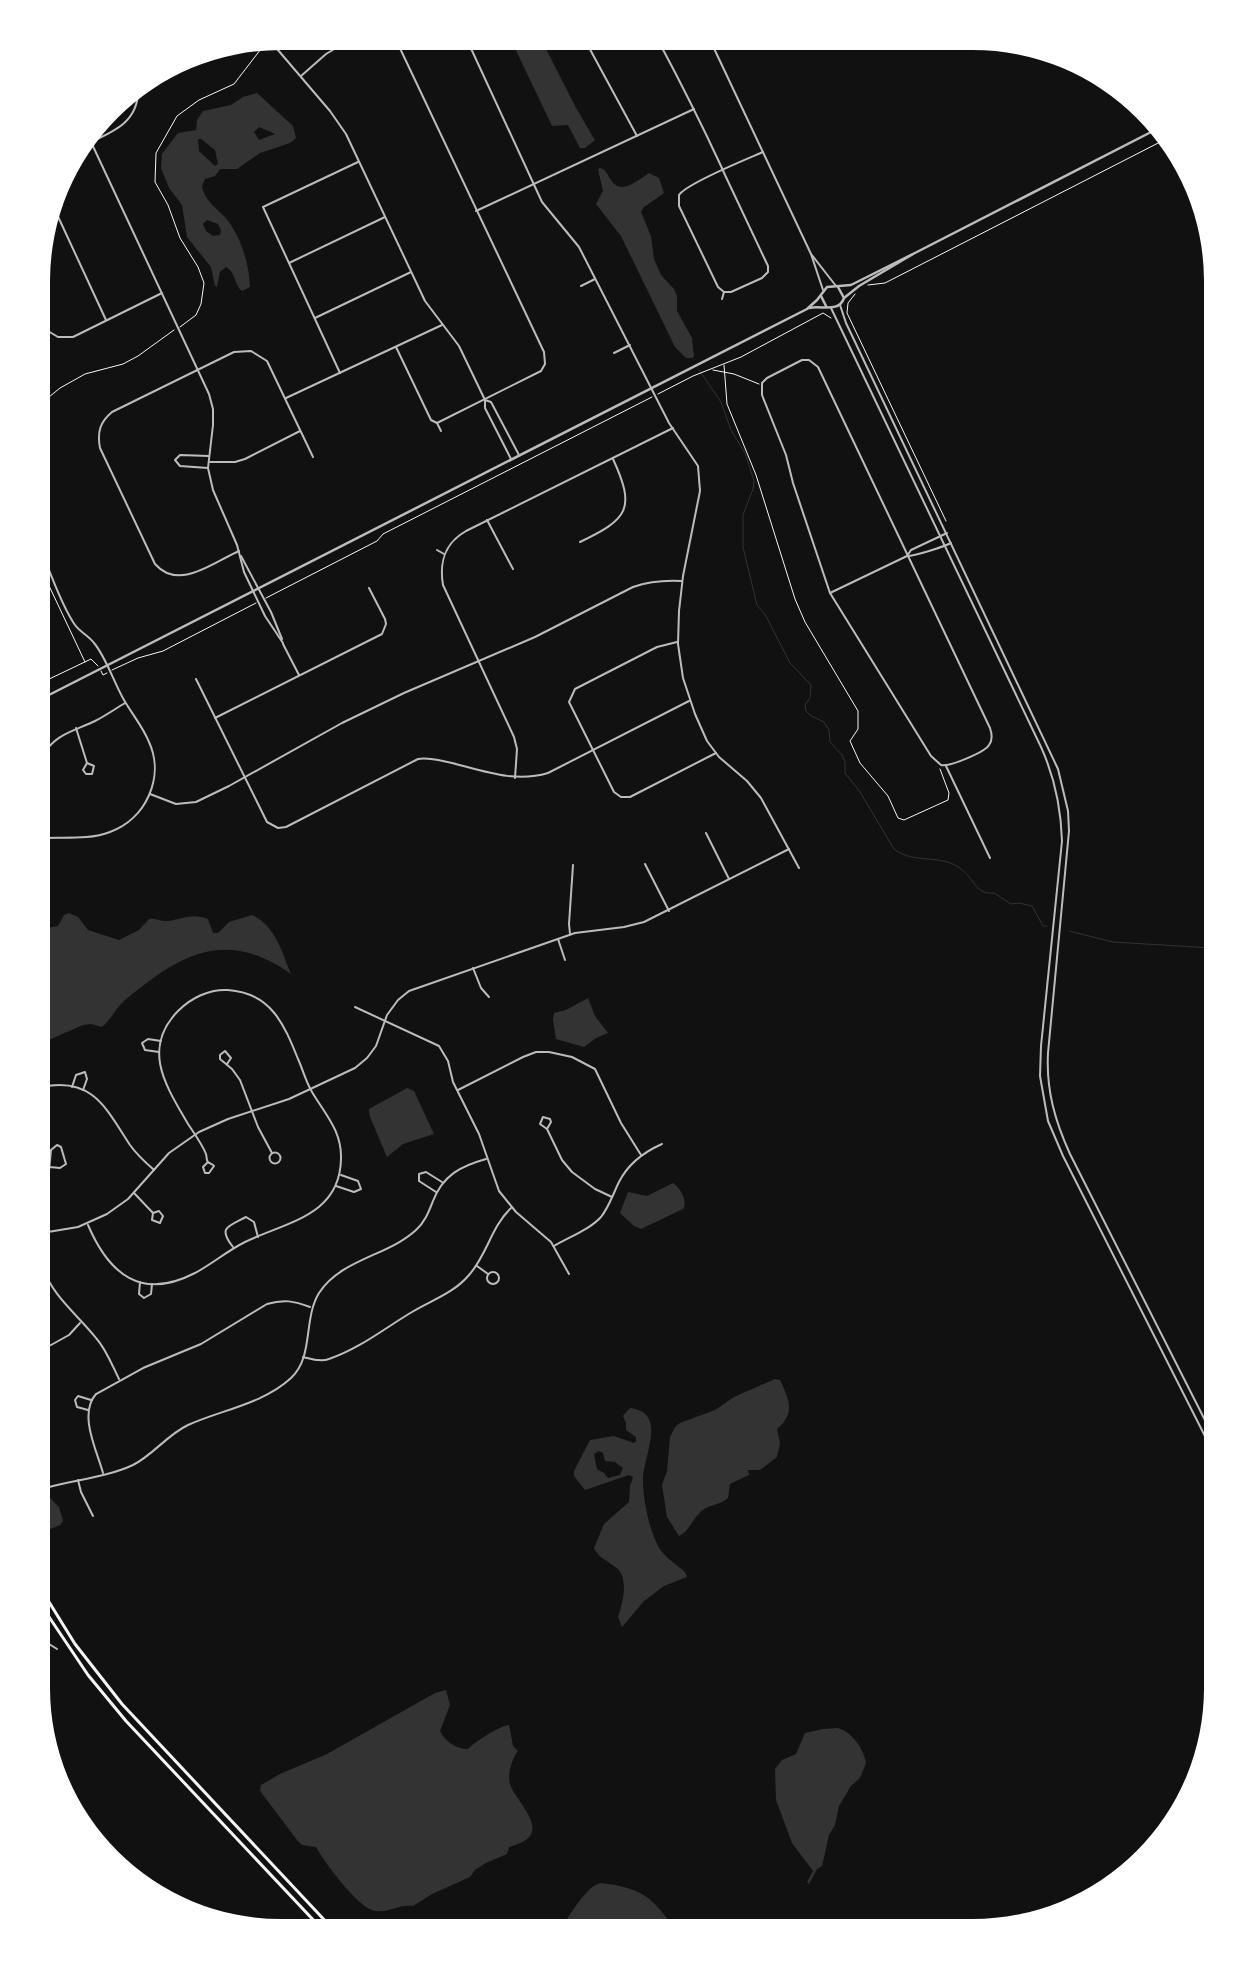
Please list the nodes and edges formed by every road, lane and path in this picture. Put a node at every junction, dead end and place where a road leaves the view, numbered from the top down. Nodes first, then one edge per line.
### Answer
1 (278, 50) edge
2 (333, 50) edge
3 (401, 50) edge
4 (472, 50) edge
5 (590, 50) edge
6 (663, 50) edge
7 (715, 50) edge
8 (259, 51) edge
9 (301, 76) junction
10 (137, 100) edge
11 (694, 109) junction
12 (1150, 133) edge
13 (637, 136) junction
14 (100, 137) edge
15 (1158, 143) edge
16 (93, 147) edge
17 (763, 152) junction
18 (359, 162) junction
19 (723, 170) junction
20 (534, 184) junction
21 (476, 211) junction
22 (385, 217) junction
23 (59, 218) edge
24 (811, 254) junction
25 (913, 254) junction
26 (289, 263) junction
27 (411, 272) junction
28 (595, 279) junction
29 (581, 286) dead end
30 (837, 286) junction
31 (866, 286) dead end
32 (823, 290) junction
33 (859, 290) dead end
34 (724, 292) junction
35 (162, 293) junction
36 (821, 295) junction
37 (844, 298) junction
38 (722, 299) dead end
39 (840, 305) junction
40 (826, 306) junction
41 (831, 308) junction
42 (807, 309) junction
43 (315, 318) junction
44 (831, 318) dead end
45 (106, 320) junction
46 (442, 325) junction
47 (181, 327) dead end
48 (176, 329) dead end
49 (50, 332) edge
50 (630, 344) junction
51 (396, 347) junction
52 (614, 353) dead end
53 (724, 365) junction
54 (199, 370) junction
55 (712, 370) junction
56 (725, 372) junction
57 (340, 373) junction
58 (759, 384) dead end
59 (652, 387) junction
60 (660, 392) dead end
61 (50, 396) edge
62 (286, 398) junction
63 (648, 399) dead end
64 (485, 400) junction
65 (437, 423) junction
66 (673, 428) junction
67 (300, 431) junction
68 (441, 431) dead end
69 (519, 455) junction
70 (209, 456) junction
71 (312, 457) dead end
72 (511, 459) junction
73 (613, 459) junction
74 (208, 462) junction
75 (208, 468) junction
76 (487, 520) junction
77 (946, 521) dead end
78 (947, 533) junction
79 (940, 536) junction
80 (580, 542) dead end
81 (952, 543) junction
82 (944, 546) junction
83 (437, 550) dead end
84 (239, 551) junction
85 (444, 554) junction
86 (240, 555) junction
87 (907, 556) junction
88 (513, 569) dead end
89 (50, 571) edge
90 (682, 581) junction
91 (50, 588) edge
92 (259, 588) junction
93 (369, 588) dead end
94 (254, 591) junction
95 (830, 592) junction
96 (267, 597) dead end
97 (256, 603) dead end
98 (678, 642) junction
99 (283, 643) junction
100 (480, 661) junction
101 (85, 662) junction
102 (98, 665) dead end
103 (106, 666) junction
104 (115, 668) dead end
105 (299, 675) junction
106 (50, 679) edge
107 (196, 680) dead end
108 (50, 694) edge
109 (690, 701) junction
110 (126, 703) junction
111 (215, 718) junction
112 (76, 728) junction
113 (50, 745) edge
114 (592, 750) junction
115 (716, 753) junction
116 (87, 763) junction
117 (946, 766) junction
118 (940, 768) dead end
119 (245, 777) junction
120 (515, 778) junction
121 (150, 794) junction
122 (706, 833) dead end
123 (50, 838) edge
124 (790, 849) junction
125 (990, 858) dead end
126 (645, 864) dead end
127 (573, 865) dead end
128 (800, 868) dead end
129 (729, 880) junction
130 (669, 911) junction
131 (570, 934) junction
132 (558, 939) junction
133 (565, 960) dead end
134 (473, 968) junction
135 (489, 997) dead end
136 (355, 1007) dead end
137 (385, 1021) junction
138 (161, 1041) junction
139 (159, 1052) junction
140 (227, 1064) junction
141 (50, 1087) edge
142 (72, 1087) junction
143 (310, 1089) junction
144 (83, 1090) junction
145 (457, 1090) junction
146 (253, 1112) junction
147 (547, 1129) junction
148 (195, 1134) junction
149 (662, 1144) dead end
150 (272, 1153) junction
151 (641, 1155) junction
152 (486, 1159) junction
153 (208, 1162) junction
154 (50, 1167) joint
155 (154, 1170) junction
156 (340, 1175) junction
157 (442, 1182) junction
158 (336, 1186) junction
159 (436, 1192) junction
160 (134, 1193) junction
161 (612, 1197) junction
162 (512, 1207) junction
163 (153, 1213) junction
164 (87, 1224) junction
165 (50, 1232) edge
166 (258, 1237) junction
167 (554, 1246) junction
168 (234, 1248) junction
169 (477, 1266) junction
170 (488, 1274) junction
171 (569, 1274) dead end
172 (140, 1282) junction
173 (152, 1284) junction
174 (50, 1286) edge
175 (312, 1307) junction
176 (81, 1322) junction
177 (50, 1346) edge
178 (303, 1356) junction
179 (119, 1380) junction
180 (91, 1400) junction
181 (88, 1410) junction
182 (1204, 1418) edge
183 (1204, 1434) edge
184 (103, 1473) junction
185 (78, 1480) junction
186 (50, 1487) edge
187 (93, 1516) dead end
188 (50, 1604) edge
189 (50, 1619) edge
190 (50, 1645) edge
191 (57, 1649) dead end
192 (312, 1919) edge
193 (323, 1919) edge

1 - 9 street
2 - 9 street
3 - 21 street
4 - 20 street
5 - 13 street
6 - 11 street
7 - 17 street
8 - 47 path
9 - 18 street
10 - 14 street
11 - 13 street
11 - 19 street
12 - 25 street
13 - 20 street
15 - 31 path
16 - 35 street
17 - 19 street
17 - 24 street
18 - 22 street
18 - 26 street
19 - 34 street
19 - 34 street
20 - 21 street
20 - 28 street
21 - 64 street
22 - 26 street
22 - 27 street
23 - 45 street
24 - 30 street
24 - 32 street
25 - 30 street
25 - 37 street
26 - 43 street
27 - 43 street
27 - 46 street
28 - 29 street
28 - 50 street
30 - 32 street
30 - 37 street
32 - 36 street
33 - 77 path
34 - 38 street
35 - 45 street
35 - 54 street
36 - 40 street
36 - 42 street
37 - 39 street
39 - 41 street
39 - 78 street
40 - 41 street
40 - 42 street
41 - 79 street
42 - 59 street
43 - 57 street
44 - 53 path
45 - 49 street
46 - 51 street
46 - 64 street
48 - 61 path
50 - 52 street
50 - 59 street
51 - 57 street
51 - 65 street
53 - 55 path
53 - 56 path
54 - 62 street
54 - 70 street
54 - 84 street
55 - 56 path
55 - 60 path
56 - 58 path
56 - 118 path
57 - 62 street
59 - 66 street
59 - 69 street
62 - 67 street
63 - 96 path
64 - 65 street
64 - 69 street
64 - 72 street
65 - 68 street
66 - 73 street
66 - 90 street
67 - 71 street
67 - 74 street
69 - 72 street
70 - 74 street
70 - 75 street
72 - 92 street
73 - 76 street
73 - 80 street
74 - 75 street
75 - 84 street
76 - 85 street
76 - 88 street
78 - 79 street
78 - 81 street
79 - 82 street
79 - 87 street
81 - 82 street
81 - 182 street
82 - 87 street
82 - 183 street
83 - 85 street
84 - 86 street
85 - 100 street
86 - 92 street
86 - 94 street
87 - 95 street
87 - 95 street
87 - 117 street
89 - 103 street
90 - 98 street
90 - 100 street
91 - 101 path
92 - 94 street
92 - 99 street
93 - 105 street
94 - 99 street
94 - 103 street
95 - 117 street
97 - 104 path
98 - 109 street
98 - 114 street
99 - 105 street
100 - 119 street
100 - 120 street
101 - 102 path
101 - 106 path
103 - 108 street
103 - 110 street
105 - 111 street
107 - 111 street
109 - 114 street
109 - 115 street
110 - 112 street
110 - 121 street
111 - 119 street
112 - 113 street
112 - 116 street
114 - 115 street
114 - 120 street
115 - 124 street
116 - 116 street
117 - 125 street
119 - 120 street
119 - 121 street
121 - 123 street
122 - 129 street
124 - 128 street
124 - 129 street
126 - 130 street
127 - 131 street
129 - 130 street
130 - 131 street
131 - 132 street
132 - 133 street
132 - 134 street
134 - 135 street
134 - 137 street
136 - 137 street
137 - 143 street
137 - 145 street
138 - 139 street
138 - 139 street
138 - 143 street
139 - 148 street
140 - 140 street
140 - 146 street
141 - 142 street
142 - 144 street
142 - 144 street
143 - 146 street
143 - 156 street
144 - 155 street
145 - 151 street
145 - 152 street
146 - 148 street
146 - 150 street
147 - 147 street
147 - 161 street
148 - 153 street
148 - 155 street
149 - 151 street
150 - 150 street
151 - 161 street
152 - 157 street
152 - 162 street
153 - 153 street
154 - 154 street
155 - 160 street
156 - 158 street
156 - 158 street
157 - 159 street
157 - 159 street
158 - 166 street
159 - 175 street
160 - 163 street
160 - 164 street
161 - 167 street
162 - 167 street
162 - 169 street
163 - 163 street
164 - 165 street
164 - 172 street
166 - 168 street
166 - 168 street
167 - 171 street
168 - 173 street
169 - 170 street
169 - 178 street
170 - 170 street
172 - 173 street
172 - 173 street
174 - 176 street
175 - 178 street
175 - 179 street
176 - 177 street
176 - 179 street
178 - 184 street
179 - 180 street
180 - 181 street
180 - 181 street
181 - 184 street
184 - 185 street
185 - 186 street
185 - 187 street
188 - 193 main road
189 - 192 main road
190 - 191 street

